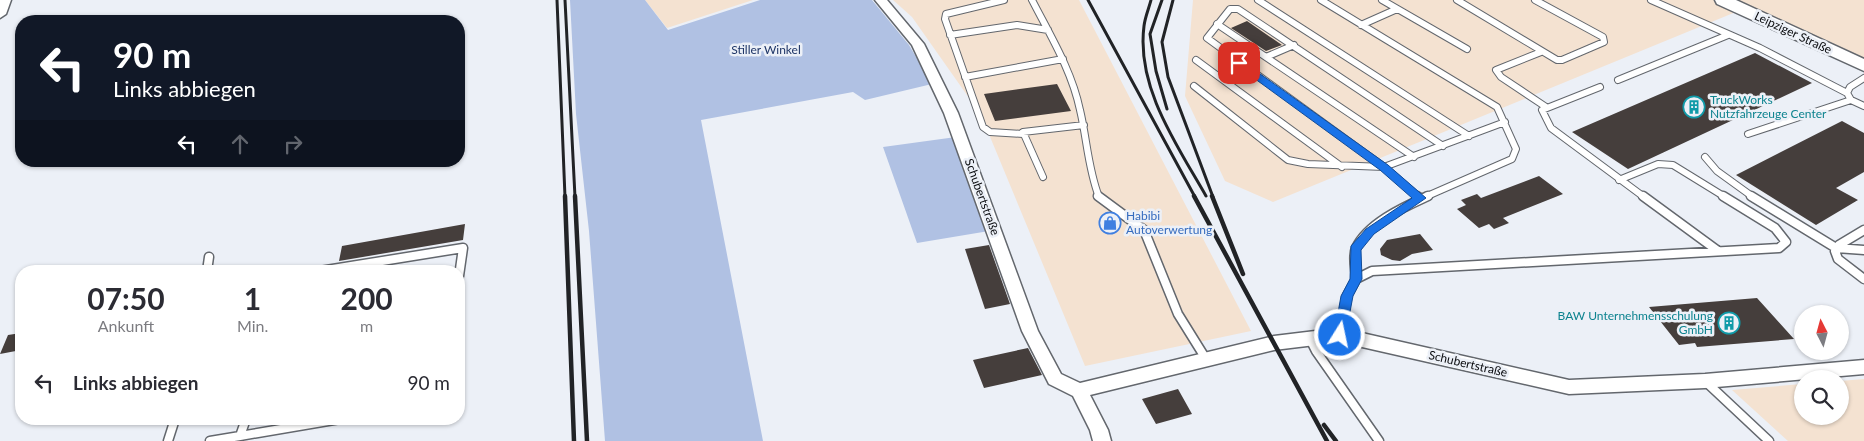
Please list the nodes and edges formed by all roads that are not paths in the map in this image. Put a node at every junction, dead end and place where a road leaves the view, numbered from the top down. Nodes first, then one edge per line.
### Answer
1 (5, 0) edge
2 (881, 0) edge
3 (1004, 0) edge
4 (1032, 0) edge
5 (1258, 0) edge
6 (1321, 0) edge
7 (1382, 0) edge
8 (1457, 0) edge
9 (1536, 0) edge
10 (1651, 0) edge
11 (1722, 0) edge
12 (1397, 8) junction
13 (0, 14) edge
14 (1217, 24) junction
15 (1361, 25) junction
16 (1048, 30) junction
17 (950, 35) junction
18 (1728, 35) junction
19 (1294, 45) junction
20 (1467, 49) dead end
21 (1541, 52) junction
22 (1266, 56) junction
23 (1063, 59) junction
24 (1196, 60) dead end
25 (1864, 66) edge
26 (965, 77) junction
27 (1864, 78) edge
28 (1618, 80) dead end
29 (1194, 86) dead end
30 (1600, 87) dead end
31 (1849, 96) junction
32 (1864, 106) edge
33 (1546, 107) junction
34 (1505, 122) junction
35 (1084, 125) junction
36 (1023, 134) junction
37 (1748, 134) dead end
38 (1469, 136) junction
39 (1443, 146) junction
40 (1414, 157) junction
41 (1705, 157) dead end
42 (1384, 167) junction
43 (1343, 168) junction
44 (1043, 177) dead end
45 (1619, 180) junction
46 (1420, 198) junction
47 (1864, 230) edge
48 (1836, 248) junction
49 (1864, 250) edge
50 (1718, 251) junction
51 (209, 257) dead end
52 (208, 265) edge
53 (357, 265) edge
54 (461, 265) edge
55 (1356, 279) junction
56 (1864, 279) edge
57 (1340, 335) junction
58 (1310, 339) junction
59 (1206, 359) junction
60 (1864, 367) edge
61 (1705, 381) junction
62 (1079, 391) junction
63 (173, 425) edge
64 (244, 425) edge
65 (305, 425) edge
66 (240, 436) junction
67 (168, 441) edge
68 (210, 441) edge
69 (1102, 441) edge
70 (1379, 441) edge
71 (1769, 441) edge

1 - 13 street
2 - 62 street, Schubertstraße
3 - 17 lane
4 - 16 lane
5 - 38 lane
6 - 15 lane
7 - 12 lane
8 - 21 lane
9 - 21 lane
10 - 18 lane
11 - 25 street, Leipziger Straße
12 - 15 lane
12 - 20 lane
14 - 19 lane
14 - 22 lane
14 - 42 lane
15 - 34 lane
16 - 17 lane
16 - 23 lane
17 - 26 lane
18 - 28 lane
18 - 31 lane
19 - 22 lane
19 - 39 lane
21 - 33 lane
22 - 40 lane
23 - 26 lane
23 - 35 lane
24 - 43 lane
26 - 36 lane
27 - 31 lane
29 - 43 lane
30 - 33 lane
31 - 32 lane
31 - 37 lane
33 - 45 lane
34 - 38 lane
34 - 46 lane
35 - 36 lane
35 - 59 lane
36 - 44 lane
38 - 39 lane
39 - 40 lane
40 - 42 lane
41 - 48 lane
42 - 43 lane
42 - 46 lane
45 - 50 lane
45 - 50 lane
46 - 55 lane
47 - 48 lane
48 - 49 lane
48 - 56 lane
50 - 55 lane
51 - 52 lane
53 - 54 lane
55 - 57 lane
57 - 58 street, Schubertstraße
57 - 61 street, Schubertstraße
58 - 59 street, Schubertstraße
58 - 70 lane
59 - 62 street, Schubertstraße
60 - 61 street, Schubertstraße
61 - 71 lane
62 - 69 street
63 - 67 lane
64 - 66 lane
65 - 66 lane
66 - 68 lane

